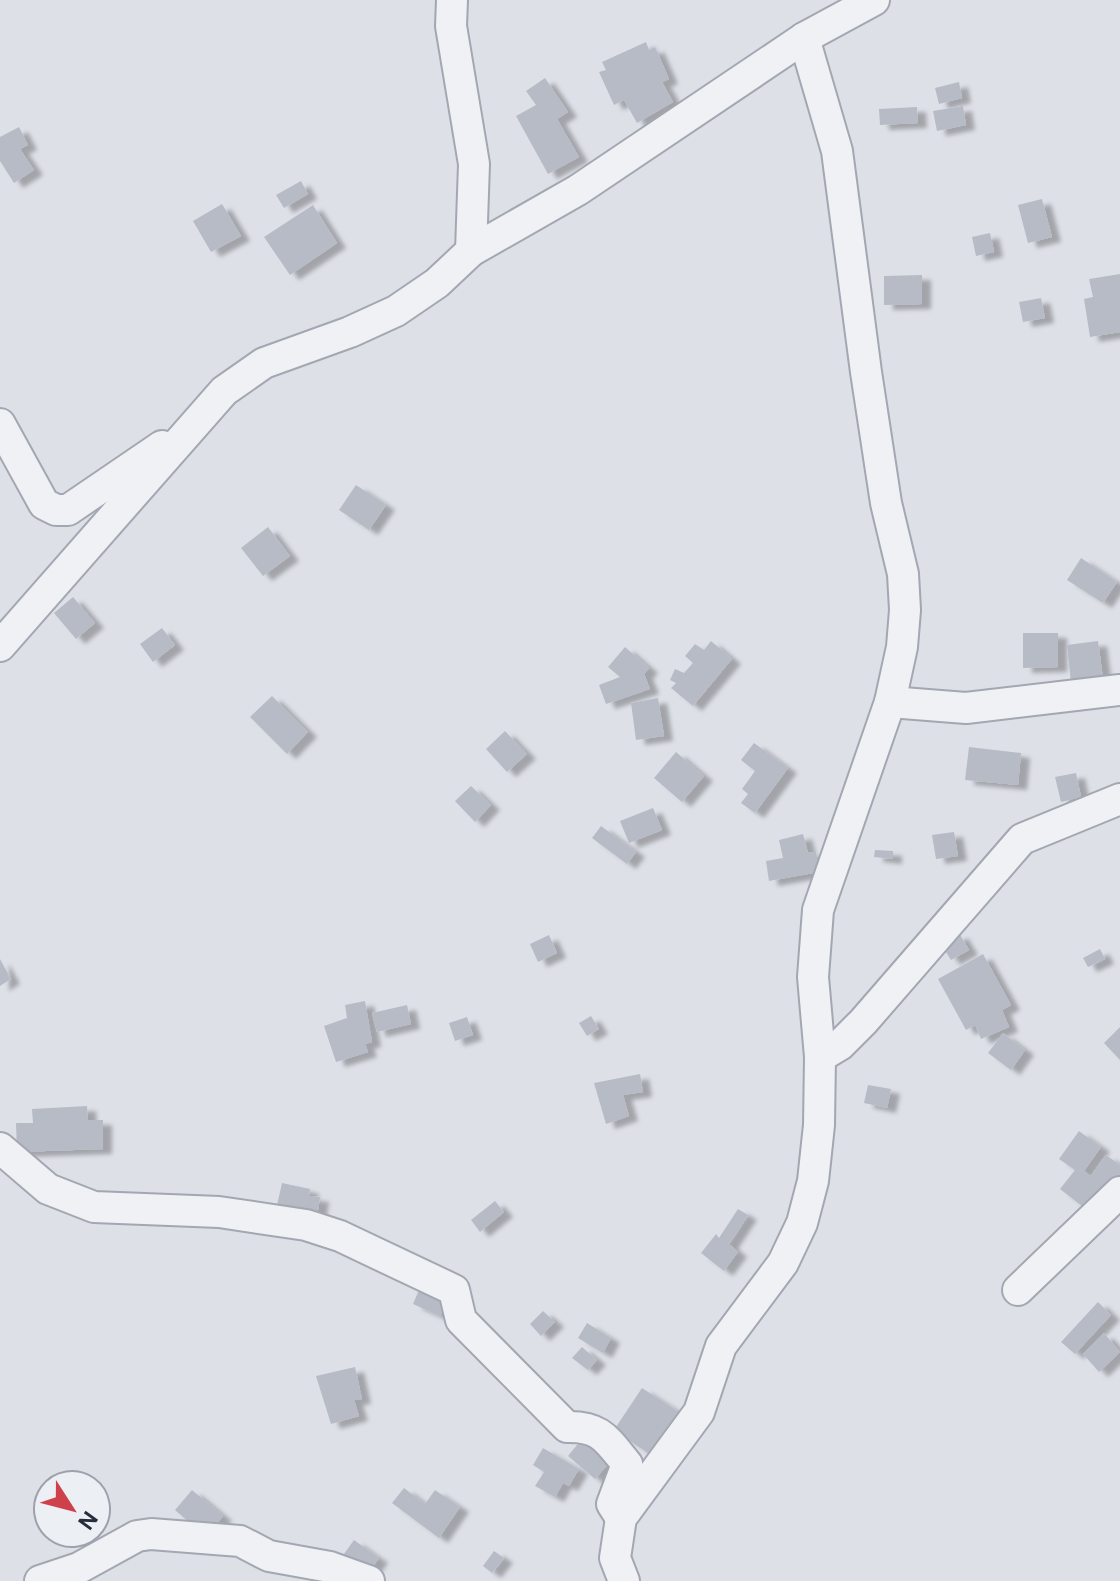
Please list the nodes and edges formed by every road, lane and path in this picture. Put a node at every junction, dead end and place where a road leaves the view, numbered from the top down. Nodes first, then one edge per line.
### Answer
1 (452, 0) edge
2 (874, 0) edge
3 (804, 38) junction
4 (471, 251) junction
5 (0, 424) edge
6 (194, 424) junction
7 (0, 646) edge
8 (1120, 690) edge
9 (890, 702) junction
10 (1120, 799) edge
11 (820, 1057) junction
12 (0, 1148) edge
13 (1120, 1192) edge
14 (1018, 1290) dead end
15 (621, 1518) junction
16 (613, 1573) edge
17 (40, 1581) edge
18 (369, 1581) edge

1 - 4 street
2 - 3 street
3 - 4 street
3 - 9 street
4 - 6 street
5 - 6 street
6 - 7 street
8 - 9 street
9 - 11 street
10 - 11 street
11 - 15 street
12 - 15 street
13 - 14 street
15 - 16 street
17 - 18 street

